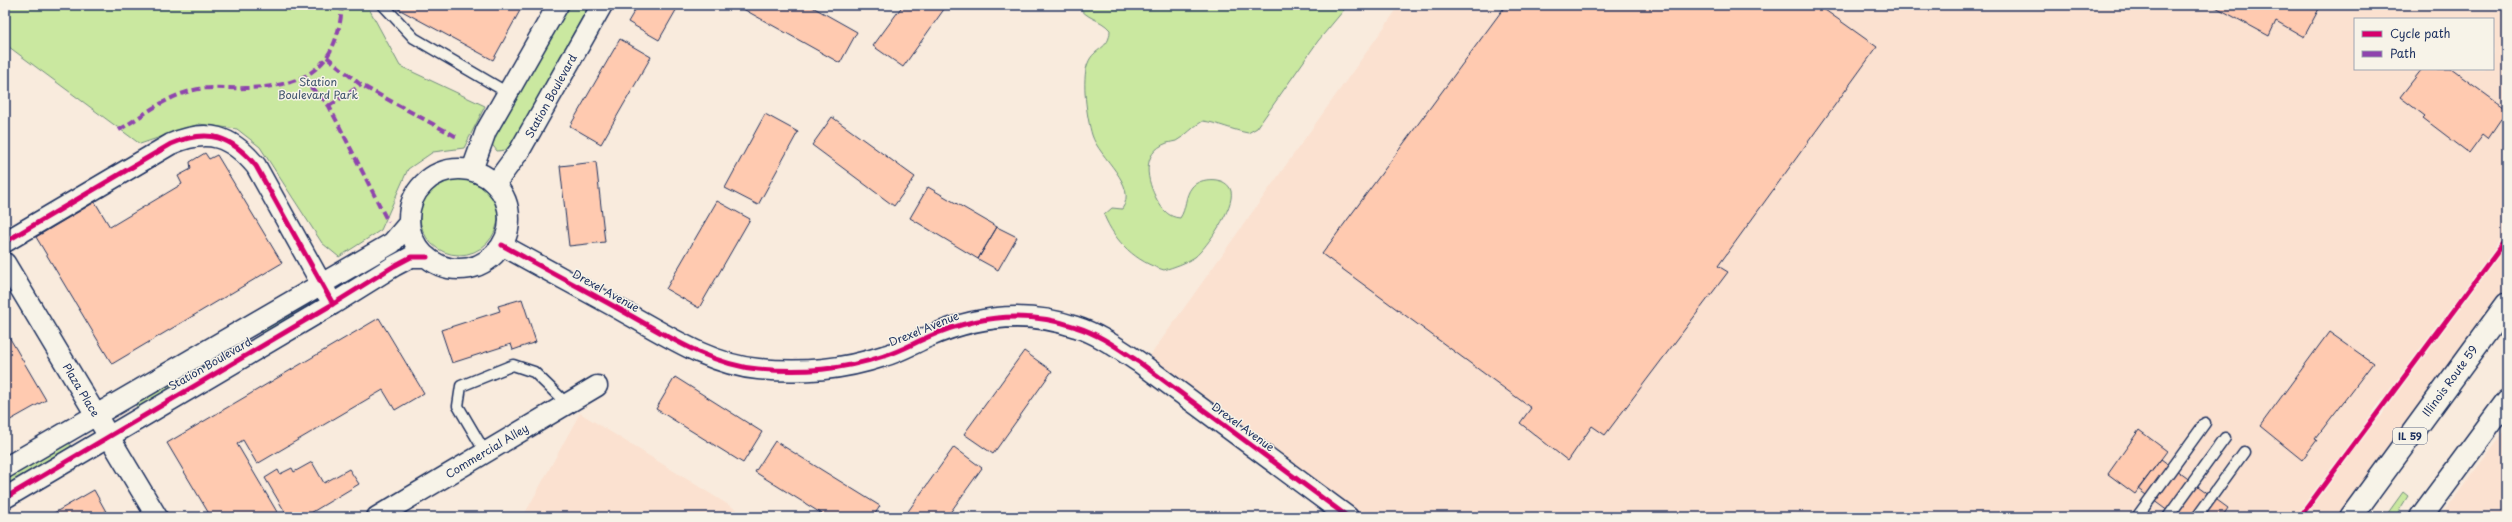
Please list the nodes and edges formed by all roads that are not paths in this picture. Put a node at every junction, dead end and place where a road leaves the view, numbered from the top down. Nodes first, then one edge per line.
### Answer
1 (383, 5) edge
2 (558, 5) edge
3 (602, 5) edge
4 (508, 93) junction
5 (472, 170) junction
6 (495, 184) junction
7 (409, 223) junction
8 (5, 242) edge
9 (502, 245) junction
10 (427, 257) junction
11 (5, 263) edge
12 (321, 283) junction
13 (333, 304) junction
14 (2507, 304) edge
15 (238, 331) junction
16 (250, 352) junction
17 (597, 386) dead end
18 (2507, 401) edge
19 (566, 404) junction
20 (97, 415) junction
21 (2205, 423) dead end
22 (109, 436) junction
23 (2225, 438) dead end
24 (485, 452) junction
25 (2244, 452) dead end
26 (5, 468) edge
27 (5, 498) edge
28 (157, 517) edge
29 (377, 517) edge
30 (1348, 517) edge
31 (2137, 517) edge
32 (2168, 517) edge
33 (2197, 517) edge
34 (2351, 517) edge
35 (2421, 517) edge

1 - 4 lane
2 - 4 street
3 - 6 street, Station Boulevard
4 - 5 street
5 - 6 street
5 - 7 street
6 - 9 street
7 - 10 street
7 - 12 street, Station Boulevard
8 - 12 street
9 - 10 street
9 - 30 street, Drexel Avenue
10 - 13 street, Station Boulevard
11 - 20 street, Plaza Place
12 - 13 street
12 - 15 street, Station Boulevard
13 - 16 street, Station Boulevard
14 - 34 main road, Illinois Route 59 / IL 59
15 - 16 street
15 - 20 street, Station Boulevard
16 - 22 street, Station Boulevard
17 - 19 street, Commercial Alley
18 - 35 main road
19 - 24 street, Commercial Alley
19 - 24 lane
20 - 22 street, Plaza Place
20 - 26 street, Station Boulevard
21 - 31 lane
22 - 27 street, Station Boulevard
22 - 28 street, Plaza Place
23 - 32 lane
24 - 29 street, Commercial Alley
25 - 33 lane

